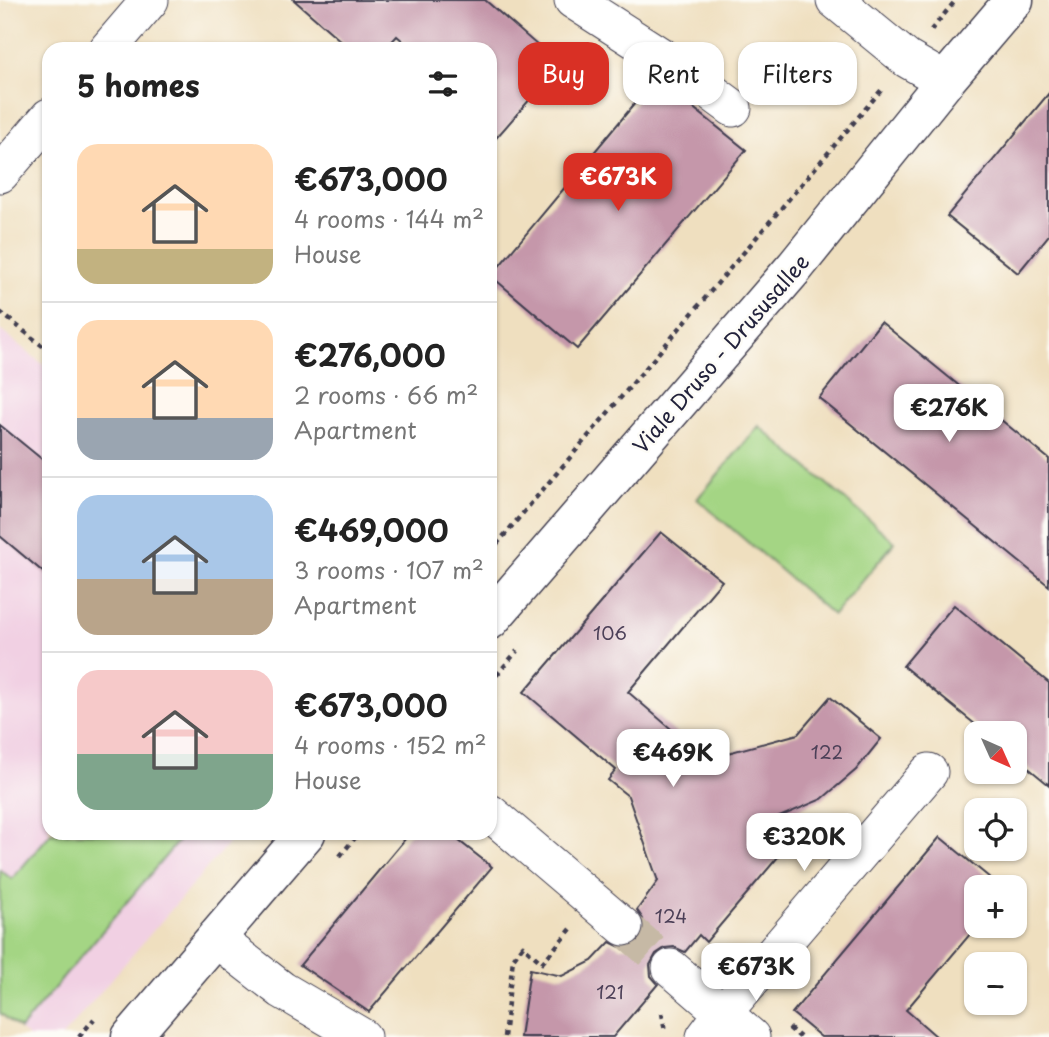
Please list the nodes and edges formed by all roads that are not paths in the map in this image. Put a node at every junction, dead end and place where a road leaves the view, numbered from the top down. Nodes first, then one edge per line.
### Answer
1 (150, 0) edge
2 (573, 0) edge
3 (835, 0) edge
4 (1014, 0) edge
5 (114, 42) edge
6 (945, 81) junction
7 (733, 108) dead end
8 (42, 125) edge
9 (0, 174) edge
10 (497, 612) edge
11 (929, 772) dead end
12 (497, 819) edge
13 (300, 840) edge
14 (624, 927) tunnel mouth
15 (215, 938) junction
16 (671, 968) tunnel mouth
17 (714, 1025) edge
18 (131, 1037) edge
19 (362, 1037) edge
20 (751, 1037) edge

1 - 5 street
2 - 7 street
3 - 6 street
4 - 6 main road, Viale Druso - Drususallee
6 - 10 main road, Viale Druso - Drususallee
8 - 9 street
11 - 17 street
12 - 14 street
13 - 15 main road
15 - 18 main road
15 - 19 street
16 - 17 street
17 - 20 street

